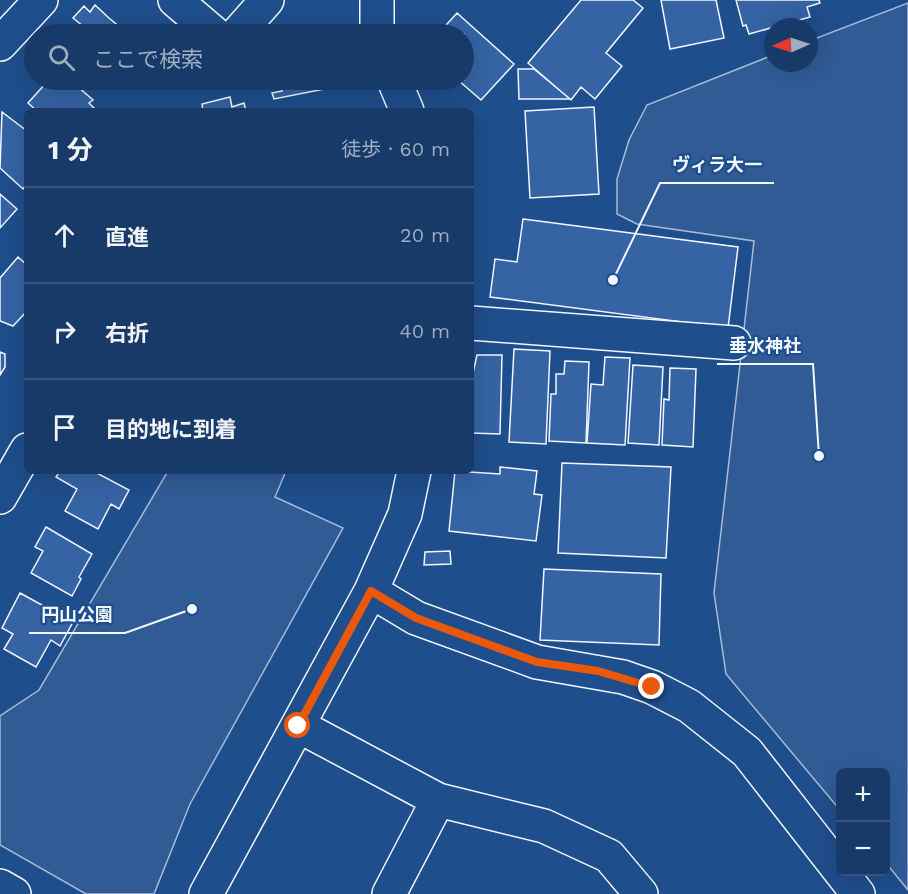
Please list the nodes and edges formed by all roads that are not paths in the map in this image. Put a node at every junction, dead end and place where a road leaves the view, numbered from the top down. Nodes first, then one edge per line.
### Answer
1 (41, 0) edge
2 (175, 0) edge
3 (267, 0) edge
4 (376, 0) edge
5 (203, 24) edge
6 (246, 24) edge
7 (377, 24) edge
8 (0, 44) edge
9 (398, 90) edge
10 (406, 108) edge
11 (474, 323) edge
12 (734, 343) dead end
13 (24, 455) edge
14 (413, 474) edge
15 (0, 497) edge
16 (371, 591) junction
17 (298, 726) junction
18 (438, 800) junction
19 (0, 886) edge
20 (14, 894) edge
21 (206, 894) edge
22 (389, 894) edge
23 (641, 894) edge
24 (858, 894) edge

1 - 8 street
2 - 5 street
3 - 6 street
4 - 7 street
9 - 10 street
11 - 12 street
13 - 15 street
14 - 16 street
16 - 17 street
16 - 24 street
17 - 18 street
17 - 21 street
18 - 22 street
18 - 23 street
19 - 20 street

